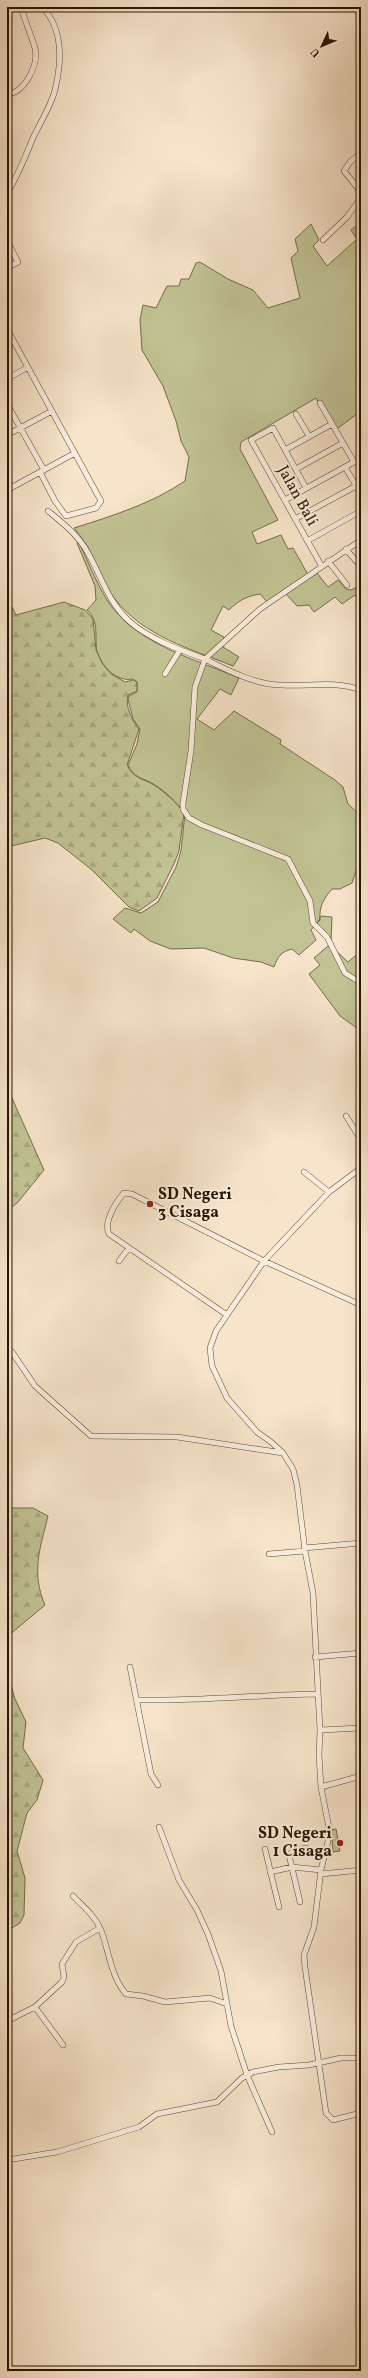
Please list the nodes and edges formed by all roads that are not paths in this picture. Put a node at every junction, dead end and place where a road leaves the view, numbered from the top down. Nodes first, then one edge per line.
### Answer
1 (22, 7) edge
2 (42, 7) edge
3 (7, 94) edge
4 (361, 154) edge
5 (360, 190) edge
6 (7, 193) edge
7 (361, 198) edge
8 (323, 240) dead end
9 (7, 241) edge
10 (7, 268) edge
11 (7, 329) edge
12 (28, 367) junction
13 (7, 379) edge
14 (320, 403) dead end
15 (7, 404) edge
16 (52, 411) junction
17 (296, 414) dead end
18 (332, 424) junction
19 (20, 428) junction
20 (7, 435) edge
21 (310, 436) junction
22 (343, 443) junction
23 (285, 450) junction
24 (75, 453) junction
25 (345, 467) junction
26 (296, 469) junction
27 (42, 471) junction
28 (356, 486) junction
29 (306, 488) junction
30 (7, 490) edge
31 (361, 494) edge
32 (285, 500) junction
33 (48, 511) dead end
34 (361, 511) edge
35 (295, 519) junction
36 (361, 540) edge
37 (307, 541) junction
38 (346, 549) junction
39 (328, 561) junction
40 (321, 565) junction
41 (361, 567) edge
42 (347, 585) dead end
43 (180, 650) junction
44 (205, 659) junction
45 (165, 674) dead end
46 (361, 690) edge
47 (361, 983) edge
48 (346, 1116) dead end
49 (361, 1140) edge
50 (361, 1168) edge
51 (304, 1172) dead end
52 (329, 1192) junction
53 (128, 1249) junction
54 (119, 1261) dead end
55 (264, 1261) junction
56 (361, 1305) edge
57 (227, 1315) junction
58 (12, 1352) dead end
59 (283, 1454) junction
60 (361, 1543) edge
61 (304, 1549) junction
62 (269, 1554) dead end
63 (361, 1654) edge
64 (315, 1657) junction
65 (130, 1667) dead end
66 (317, 1694) junction
67 (138, 1700) junction
68 (361, 1728) edge
69 (320, 1730) junction
70 (361, 1776) edge
71 (158, 1784) dead end
72 (321, 1787) junction
73 (159, 1827) dead end
74 (306, 1848) dead end
75 (265, 1850) dead end
76 (292, 1867) junction
77 (361, 1870) edge
78 (270, 1872) junction
79 (321, 1872) junction
80 (73, 1896) dead end
81 (300, 1902) dead end
82 (279, 1907) dead end
83 (100, 1928) junction
84 (227, 2004) junction
85 (35, 2007) junction
86 (7, 2021) edge
87 (64, 2045) dead end
88 (361, 2058) edge
89 (320, 2063) junction
90 (247, 2075) junction
91 (361, 2113) edge
92 (272, 2132) dead end
93 (7, 2160) edge

1 - 3 street
2 - 6 street
4 - 5 street
7 - 8 street
9 - 10 street
11 - 12 street
12 - 13 street
12 - 16 street
14 - 18 street
15 - 19 street
16 - 19 street
16 - 24 street
17 - 21 street
18 - 21 street
18 - 22 street
19 - 20 street
19 - 27 street
21 - 23 street
22 - 25 street
22 - 26 street
23 - 26 street
23 - 32 street, Jalan Bali
24 - 27 street
24 - 27 street
25 - 28 street
25 - 29 street
26 - 29 street
27 - 30 street
28 - 31 street
28 - 35 street
29 - 32 street
32 - 35 street, Jalan Bali
33 - 43 street
34 - 37 street
35 - 37 street, Jalan Bali
36 - 38 street
37 - 40 street, Jalan Bali
38 - 39 street
38 - 41 street
39 - 40 street
39 - 42 street
40 - 44 street
43 - 44 street
43 - 45 street
44 - 46 street
44 - 47 street
48 - 49 street
50 - 52 street
51 - 52 street
52 - 55 street
53 - 54 street
53 - 55 street
53 - 57 street
55 - 56 street
55 - 57 street
57 - 59 street
58 - 59 street
59 - 61 street
60 - 61 street
61 - 62 street
61 - 64 street
63 - 64 street
64 - 66 street
65 - 67 street
66 - 67 street
66 - 69 street
67 - 71 street
68 - 69 street
69 - 72 street
70 - 72 street
72 - 79 street
73 - 84 street
74 - 76 street
75 - 78 street
76 - 78 street
76 - 79 street
76 - 81 street
77 - 79 street
78 - 82 street
79 - 89 street
80 - 83 street
83 - 84 street
83 - 85 street
84 - 90 street
85 - 86 street
85 - 87 street
88 - 89 street
89 - 90 street
89 - 91 street
90 - 92 street
90 - 93 street

